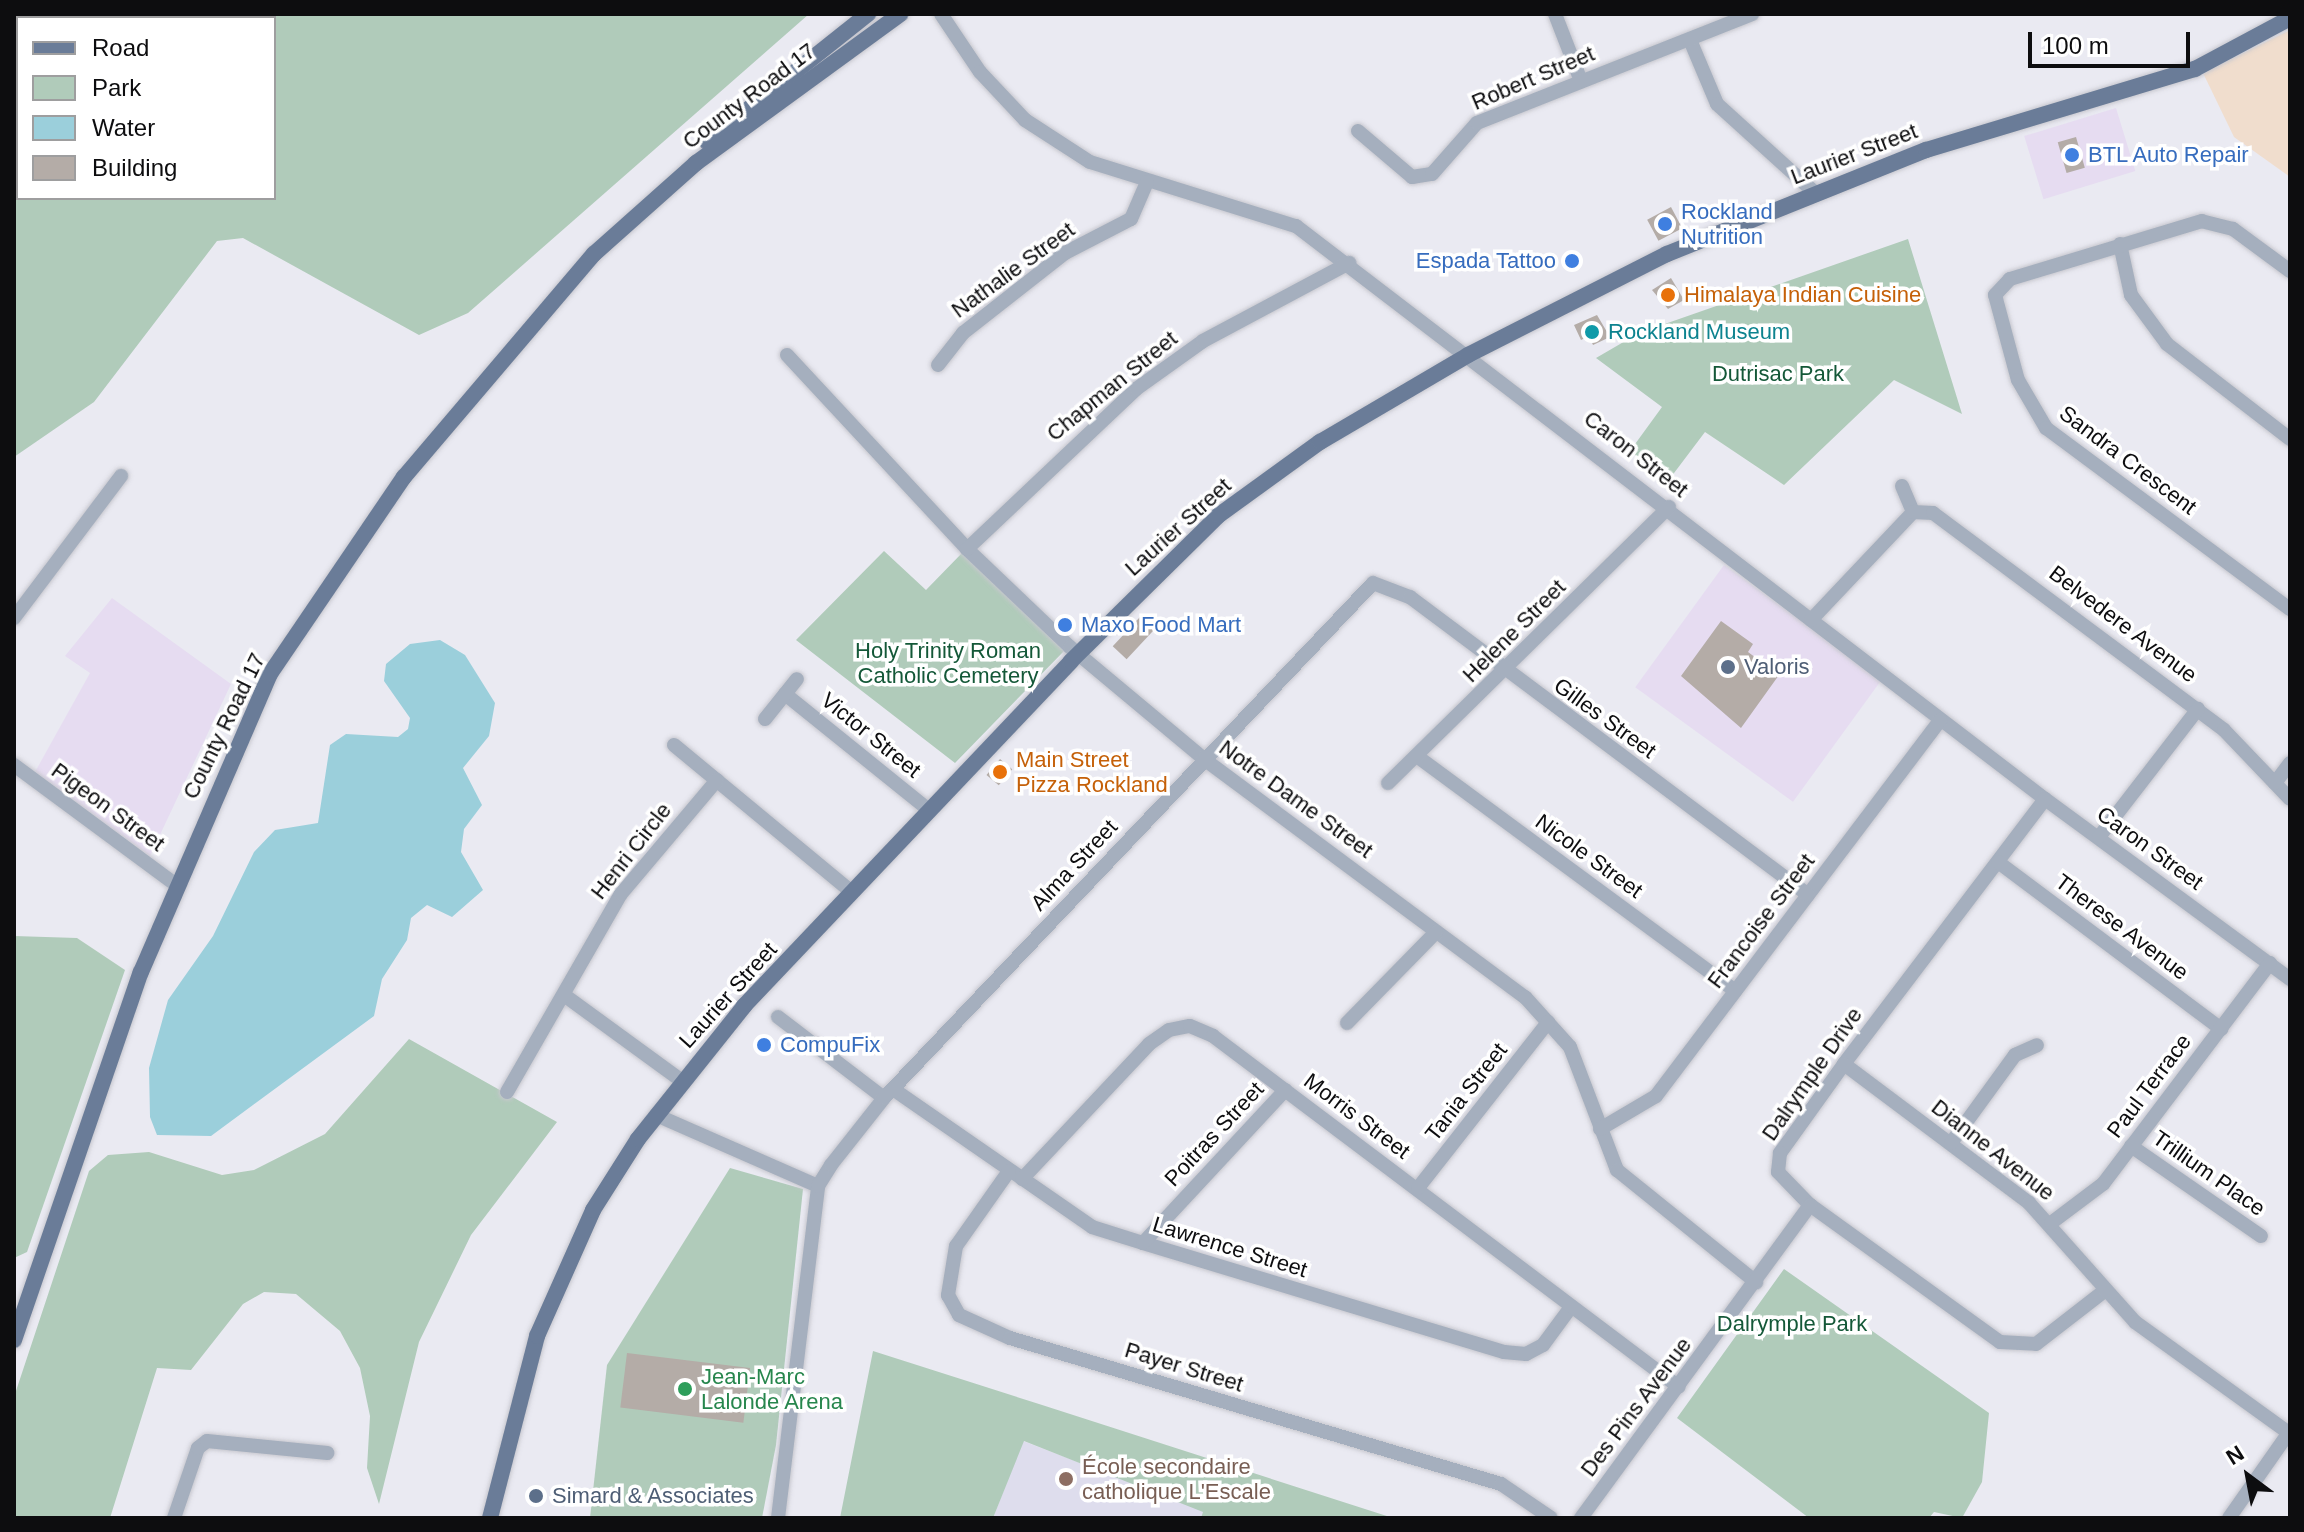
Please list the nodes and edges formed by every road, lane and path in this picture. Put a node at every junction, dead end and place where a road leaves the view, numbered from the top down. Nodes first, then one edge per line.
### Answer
1 (868, 14) edge
2 (900, 14) edge
3 (941, 14) edge
4 (1555, 14) edge
5 (1752, 14) edge
6 (2290, 18) edge
7 (1690, 40) junction
8 (1581, 81) junction
9 (1358, 131) dead end
10 (1147, 182) junction
11 (666, 188) junction
12 (1814, 192) junction
13 (2120, 244) junction
14 (1349, 263) junction
15 (2290, 271) edge
16 (787, 355) dead end
17 (1468, 355) junction
18 (938, 365) dead end
19 (2290, 439) edge
20 (121, 476) dead end
21 (1902, 486) dead end
22 (1669, 507) junction
23 (1913, 512) junction
24 (967, 549) junction
25 (1373, 583) joint
26 (2290, 609) edge
27 (14, 618) edge
28 (1811, 620) junction
29 (1078, 654) junction
30 (1505, 671) junction
31 (797, 679) dead end
32 (785, 694) junction
33 (2198, 709) junction
34 (765, 719) dead end
35 (1940, 720) junction
36 (674, 745) dead end
37 (1418, 757) junction
38 (1204, 759) junction
39 (2290, 763) edge
40 (14, 765) edge
41 (717, 780) junction
42 (1388, 783) dead end
43 (2275, 783) junction
44 (2045, 799) junction
45 (2290, 799) edge
46 (929, 810) junction
47 (2099, 837) junction
48 (1998, 862) junction
49 (175, 884) junction
50 (852, 892) junction
51 (1808, 895) junction
52 (1436, 932) junction
53 (2270, 963) junction
54 (2290, 979) edge
55 (1735, 991) junction
56 (564, 995) junction
57 (778, 1017) dead end
58 (1548, 1022) junction
59 (1347, 1023) dead end
60 (2221, 1029) junction
61 (2037, 1045) dead end
62 (1844, 1064) junction
63 (682, 1081) junction
64 (1285, 1090) junction
65 (507, 1092) dead end
66 (888, 1093) junction
67 (656, 1115) junction
68 (1600, 1129) junction
69 (1951, 1143) junction
70 (2131, 1146) junction
71 (1009, 1171) junction
72 (1022, 1179) junction
73 (818, 1186) junction
74 (1418, 1188) junction
75 (1810, 1205) junction
76 (2051, 1223) junction
77 (2261, 1236) dead end
78 (1143, 1243) junction
79 (1756, 1282) junction
80 (2103, 1292) junction
81 (1571, 1307) junction
82 (14, 1340) edge
83 (1679, 1387) junction
84 (2289, 1432) edge
85 (327, 1453) dead end
86 (174, 1518) edge
87 (490, 1518) edge
88 (778, 1518) edge
89 (1551, 1518) edge
90 (1581, 1518) edge
91 (2229, 1518) edge

1 - 11 main road, County Road 17
2 - 11 main road, County Road 17
3 - 10 street, Caron Street
4 - 8 street
5 - 7 street, Robert Street
6 - 12 main road, Laurier Street
7 - 8 street, Robert Street
7 - 12 street
8 - 9 street, Robert Street
10 - 14 street, Caron Street
10 - 18 street, Nathalie Street
11 - 49 main road, County Road 17
12 - 17 main road, Laurier Street
13 - 15 street, Sandra Crescent
13 - 19 street
13 - 26 street, Sandra Crescent
14 - 17 street, Caron Street
14 - 24 street, Chapman Street
16 - 24 street, Notre Dame Street
17 - 22 street, Caron Street
17 - 29 main road, Laurier Street
20 - 27 street
21 - 23 street
22 - 28 street, Caron Street
22 - 30 street, Helene Street
23 - 28 street
23 - 33 street, Belvedere Avenue
24 - 29 street, Notre Dame Street
25 - 30 street, Gilles Street
25 - 38 street, Alma Street
28 - 35 street, Caron Street
29 - 38 street, Notre Dame Street
29 - 46 main road, Laurier Street
30 - 37 street, Helene Street
30 - 51 street, Gilles Street
31 - 32 street, Victor Street
32 - 34 street, Victor Street
32 - 46 street, Victor Street
33 - 43 street, Belvedere Avenue
33 - 47 street
35 - 44 street, Caron Street
35 - 51 street, Francoise Street
36 - 41 street
37 - 42 street, Helene Street
37 - 55 street, Nicole Street
38 - 52 street, Notre Dame Street
38 - 66 street, Alma Street
39 - 43 street
40 - 49 street, Pigeon Street
41 - 50 street
41 - 56 street, Henri Circle
43 - 45 street, Belvedere Avenue
44 - 47 street, Caron Street
44 - 48 street, Dalrymple Drive
46 - 50 main road, Laurier Street
47 - 53 street, Caron Street
48 - 60 street, Therese Avenue
48 - 62 street, Dalrymple Drive
49 - 82 main road, County Road 17
50 - 63 main road, Laurier Street
51 - 55 street, Francoise Street
52 - 58 street, Notre Dame Street
52 - 59 street
53 - 54 street, Caron Street
53 - 60 street, Paul Terrace
55 - 68 street, Francoise Street
56 - 63 street
56 - 65 street, Henri Circle
57 - 66 street, Lawrence Street
58 - 68 street, Notre Dame Street
58 - 74 street, Tania Street
60 - 70 street, Paul Terrace
61 - 69 street
62 - 69 street, Dianne Avenue
62 - 75 street, Dalrymple Drive
63 - 67 main road, Laurier Street
64 - 72 street, Morris Street
64 - 74 street, Morris Street
64 - 78 street, Poitras Street
66 - 71 street, Lawrence Street
66 - 73 street, Alma Street
67 - 73 street
67 - 87 main road, Laurier Street
68 - 79 street, Notre Dame Street
69 - 76 street, Dianne Avenue
70 - 76 street, Paul Terrace
70 - 77 street, Trillium Place
71 - 72 street, Lawrence Street
71 - 89 street, Payer Street
72 - 78 street, Lawrence Street
73 - 88 street
74 - 81 street, Morris Street
75 - 79 street, Des Pins Avenue
75 - 80 street, Dalrymple Drive
76 - 80 street, Dianne Avenue
78 - 81 street, Lawrence Street
79 - 83 street, Des Pins Avenue
80 - 84 street, Dianne Avenue
81 - 83 street, Morris Street
83 - 90 street, Des Pins Avenue
84 - 91 street
85 - 86 street

